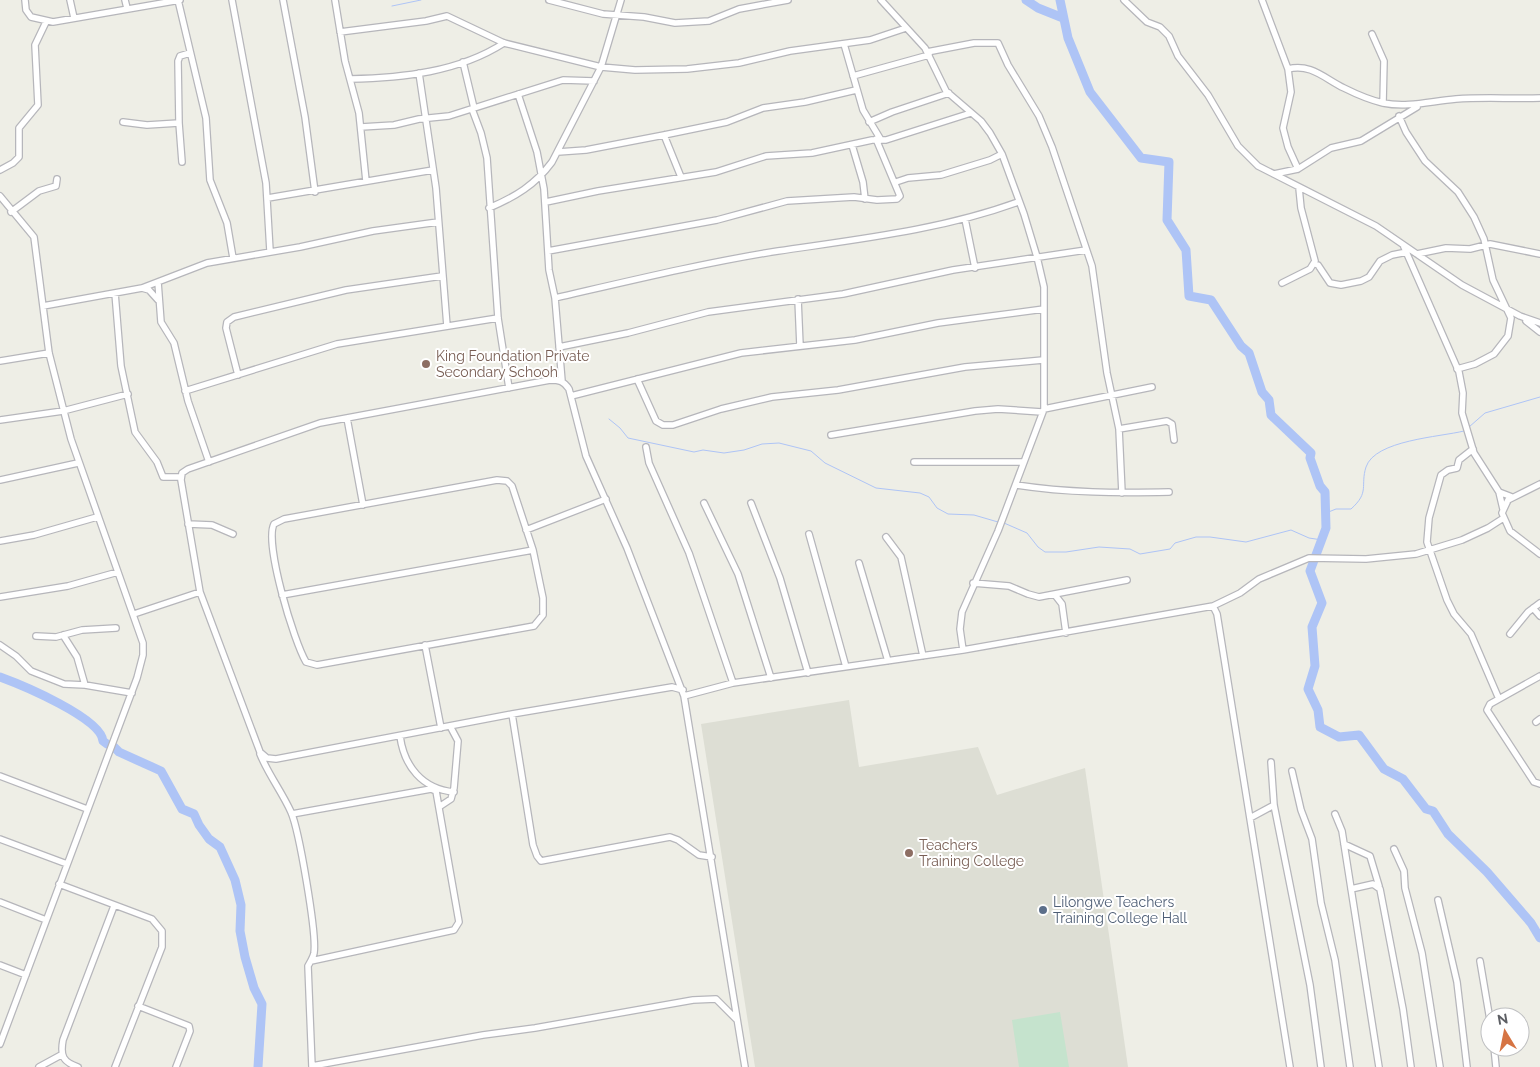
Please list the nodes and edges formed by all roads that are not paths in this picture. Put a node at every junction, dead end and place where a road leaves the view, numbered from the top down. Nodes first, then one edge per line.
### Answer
1 (25, 0) edge
2 (70, 0) edge
3 (125, 0) edge
4 (179, 0) edge
5 (232, 0) edge
6 (283, 0) edge
7 (335, 0) edge
8 (549, 0) edge
9 (621, 0) edge
10 (788, 0) edge
11 (881, 0) edge
12 (1124, 0) edge
13 (1262, 0) edge
14 (126, 8) junction
15 (615, 16) junction
16 (74, 18) junction
17 (46, 22) junction
18 (906, 28) junction
19 (340, 32) junction
20 (1372, 34) dead end
21 (504, 43) junction
22 (844, 44) junction
23 (190, 53) junction
24 (928, 54) junction
25 (463, 62) junction
26 (601, 68) junction
27 (1288, 70) junction
28 (419, 73) junction
29 (853, 76) junction
30 (350, 78) junction
31 (594, 81) junction
32 (856, 90) junction
33 (949, 93) junction
34 (518, 94) junction
35 (1540, 98) edge
36 (1383, 103) junction
37 (1421, 105) junction
38 (473, 109) junction
39 (971, 113) junction
40 (1399, 116) junction
41 (427, 119) junction
42 (123, 122) dead end
43 (869, 122) junction
44 (179, 123) junction
45 (361, 127) junction
46 (664, 136) junction
47 (878, 140) junction
48 (852, 145) junction
49 (558, 152) junction
50 (1002, 154) junction
51 (182, 162) dead end
52 (1298, 169) junction
53 (0, 170) edge
54 (433, 170) junction
55 (1272, 174) junction
56 (542, 175) junction
57 (681, 177) junction
58 (57, 179) dead end
59 (366, 181) junction
60 (896, 182) junction
61 (1299, 188) junction
62 (315, 192) junction
63 (0, 196) edge
64 (268, 198) junction
65 (865, 199) junction
66 (546, 202) junction
67 (1018, 202) junction
68 (489, 208) junction
69 (11, 212) junction
70 (965, 219) junction
71 (438, 222) junction
72 (1403, 245) junction
73 (1485, 245) junction
74 (1086, 250) junction
75 (270, 251) junction
76 (548, 251) junction
77 (1407, 252) junction
78 (1417, 254) junction
79 (1540, 254) edge
80 (1038, 257) junction
81 (233, 258) junction
82 (1315, 264) junction
83 (975, 268) junction
84 (442, 276) junction
85 (158, 282) junction
86 (1282, 283) dead end
87 (142, 288) junction
88 (115, 293) junction
89 (555, 298) junction
90 (798, 299) junction
91 (159, 302) junction
92 (43, 306) junction
93 (1044, 308) junction
94 (1507, 308) junction
95 (1520, 316) junction
96 (498, 318) junction
97 (1540, 323) edge
98 (447, 326) junction
99 (1540, 332) edge
100 (800, 346) junction
101 (559, 347) junction
102 (49, 353) junction
103 (1043, 360) junction
104 (0, 361) edge
105 (1457, 369) junction
106 (238, 375) junction
107 (637, 379) junction
108 (562, 381) junction
109 (1152, 387) dead end
110 (509, 388) junction
111 (185, 391) junction
112 (128, 394) junction
113 (1111, 395) junction
114 (571, 396) junction
115 (1043, 410) junction
116 (63, 411) junction
117 (347, 418) junction
118 (0, 420) edge
119 (1119, 429) junction
120 (831, 435) dead end
121 (1174, 440) dead end
122 (646, 447) dead end
123 (1473, 449) junction
124 (209, 462) junction
125 (914, 462) dead end
126 (1024, 462) junction
127 (78, 463) junction
128 (181, 477) junction
129 (0, 480) edge
130 (1540, 484) edge
131 (1016, 485) junction
132 (1169, 492) dead end
133 (1499, 492) junction
134 (1122, 494) junction
135 (1512, 497) junction
136 (606, 499) junction
137 (751, 503) dead end
138 (704, 504) dead end
139 (363, 505) junction
140 (1503, 509) junction
141 (98, 517) junction
142 (1502, 519) junction
143 (188, 524) junction
144 (526, 530) junction
145 (233, 534) dead end
146 (809, 534) dead end
147 (886, 537) dead end
148 (0, 541) edge
149 (533, 550) junction
150 (1430, 550) junction
151 (1540, 554) edge
152 (860, 564) dead end
153 (118, 572) junction
154 (1127, 580) dead end
155 (973, 583) junction
156 (200, 592) junction
157 (282, 595) junction
158 (1055, 595) junction
159 (0, 597) edge
160 (1540, 603) edge
161 (1213, 606) junction
162 (1533, 608) junction
163 (134, 614) junction
164 (1540, 616) edge
165 (116, 628) dead end
166 (1066, 633) junction
167 (1510, 634) dead end
168 (63, 635) junction
169 (36, 636) dead end
170 (0, 645) edge
171 (425, 645) junction
172 (963, 650) junction
173 (923, 656) junction
174 (888, 661) junction
175 (846, 667) junction
176 (808, 673) junction
177 (1540, 676) edge
178 (772, 678) junction
179 (733, 683) junction
180 (85, 685) junction
181 (132, 693) junction
182 (684, 693) junction
183 (1499, 699) junction
184 (512, 714) junction
185 (450, 726) junction
186 (441, 728) junction
187 (400, 736) junction
188 (260, 752) junction
189 (1271, 762) dead end
190 (1292, 771) dead end
191 (0, 776) edge
192 (1540, 784) edge
193 (454, 792) junction
194 (1274, 805) junction
195 (439, 807) junction
196 (87, 808) junction
197 (292, 814) junction
198 (1335, 814) dead end
199 (1250, 818) junction
200 (0, 839) edge
201 (1344, 844) junction
202 (1394, 849) dead end
203 (712, 857) junction
204 (67, 864) junction
205 (59, 884) junction
206 (1379, 886) junction
207 (1351, 889) junction
208 (1438, 900) dead end
209 (0, 902) edge
210 (114, 906) junction
211 (46, 920) junction
212 (311, 961) junction
213 (1480, 961) dead end
214 (0, 965) edge
215 (26, 975) junction
216 (138, 1006) junction
217 (1488, 1007) edge
218 (737, 1020) junction
219 (0, 1044) edge
220 (61, 1055) junction
221 (312, 1066) edge
222 (38, 1067) edge
223 (78, 1067) edge
224 (115, 1067) edge
225 (176, 1067) edge
226 (745, 1067) edge
227 (1290, 1067) edge
228 (1321, 1067) edge
229 (1350, 1067) edge
230 (1379, 1067) edge
231 (1410, 1067) edge
232 (1440, 1067) edge
233 (1467, 1067) edge

1 - 17 street
2 - 16 street
3 - 14 street
4 - 14 street
4 - 23 street
5 - 64 street
6 - 62 street
7 - 19 street
8 - 15 street
9 - 15 street
10 - 15 street
11 - 18 street
12 - 55 street
13 - 27 street
14 - 16 street
15 - 26 street
16 - 17 street
17 - 53 street
18 - 22 street
18 - 24 street
19 - 21 street
19 - 30 street
20 - 36 street
21 - 25 street
21 - 26 street
22 - 26 street
22 - 29 street
23 - 44 street
23 - 81 street
24 - 29 street
24 - 33 street
24 - 74 street
25 - 28 street
25 - 38 street
26 - 31 street
27 - 36 street
27 - 52 street
28 - 30 street
28 - 41 street
29 - 32 street
30 - 45 street
31 - 34 street
31 - 49 street
32 - 43 street
32 - 46 street
33 - 39 street
33 - 43 street
34 - 38 street
34 - 56 street
35 - 37 street
36 - 37 street
37 - 40 street
38 - 41 street
38 - 68 street
39 - 47 street
39 - 50 street
40 - 52 street
40 - 73 street
41 - 45 street
41 - 54 street
42 - 44 street
43 - 47 street
44 - 51 street
45 - 59 street
46 - 49 street
46 - 57 street
47 - 48 street
47 - 60 street
48 - 57 street
48 - 65 street
49 - 56 street
50 - 60 street
50 - 67 street
52 - 55 street
54 - 59 street
54 - 71 street
55 - 61 street
56 - 66 street
56 - 68 street
57 - 66 street
58 - 69 street
59 - 62 street
60 - 65 street
61 - 72 street
61 - 82 street
62 - 64 street
63 - 69 street
64 - 75 street
65 - 76 street
66 - 76 street
67 - 70 street
67 - 80 street
68 - 96 street
69 - 92 street
70 - 83 street
70 - 89 street
71 - 75 street
71 - 84 street
72 - 77 street
72 - 78 street
73 - 78 street
73 - 79 street
73 - 94 street
74 - 80 street
74 - 113 street
75 - 81 street
76 - 89 street
77 - 82 street
77 - 105 street
78 - 94 street
80 - 83 street
80 - 93 street
81 - 85 street
82 - 86 street
83 - 90 street
84 - 98 street
84 - 106 street
85 - 87 street
85 - 91 street
87 - 88 street
87 - 91 street
88 - 92 street
88 - 112 street
89 - 101 street
90 - 100 street
90 - 101 street
91 - 111 street
92 - 102 street
93 - 100 street
93 - 103 street
94 - 95 street
94 - 105 street
95 - 97 street
95 - 99 street
96 - 98 street
96 - 110 street
98 - 106 street
100 - 107 street
101 - 108 street
102 - 104 street
102 - 116 street
103 - 107 street
103 - 115 street
105 - 123 street
106 - 111 street
107 - 114 street
108 - 110 street
108 - 114 street
109 - 113 street
110 - 117 street
111 - 124 street
112 - 116 street
112 - 128 street
113 - 115 street
113 - 119 street
114 - 136 street
115 - 120 street
115 - 126 street
116 - 118 street
116 - 127 street
117 - 124 street
117 - 139 street
119 - 121 street
119 - 134 street
122 - 179 street
123 - 133 street
123 - 150 street
124 - 128 street
125 - 126 street
126 - 131 street
127 - 129 street
127 - 141 street
128 - 143 street
130 - 135 street
131 - 134 street
131 - 155 street
132 - 134 street
133 - 135 street
133 - 140 street
135 - 140 street
136 - 144 street
136 - 182 street
137 - 176 street
138 - 178 street
139 - 144 street
139 - 157 street
140 - 142 street
141 - 148 street
141 - 153 street
142 - 150 street
142 - 151 street
143 - 145 street
143 - 156 street
144 - 149 street
146 - 175 street
147 - 173 street
149 - 157 street
149 - 171 street
150 - 161 street
150 - 183 street
152 - 174 street
153 - 159 street
153 - 163 street
154 - 158 street
155 - 158 street
155 - 172 street
156 - 163 street
156 - 188 street
157 - 171 street
158 - 166 street
160 - 162 street
161 - 166 street
161 - 199 street
162 - 164 street
162 - 167 street
163 - 181 street
165 - 168 street
166 - 172 street
168 - 169 street
168 - 180 street
170 - 180 street
171 - 186 street
172 - 173 street
173 - 174 street
174 - 175 street
175 - 176 street
176 - 178 street
177 - 183 street
178 - 179 street
179 - 182 street
180 - 181 street
181 - 196 street
182 - 184 street
182 - 203 street
183 - 192 street
184 - 185 street
184 - 203 street
185 - 186 street
185 - 193 street
186 - 187 street
187 - 188 street
187 - 193 street
188 - 197 street
189 - 194 street
190 - 229 street
191 - 196 street
193 - 195 street
194 - 199 street
194 - 228 street
195 - 197 street
195 - 212 street
196 - 204 street
197 - 212 street
198 - 201 street
199 - 227 street
200 - 204 street
201 - 206 street
201 - 207 street
202 - 232 street
203 - 218 street
204 - 205 street
205 - 210 street
205 - 211 street
206 - 207 street
206 - 231 street
207 - 230 street
208 - 233 street
209 - 211 street
210 - 216 street
210 - 220 street
211 - 215 street
212 - 221 street
213 - 217 street
214 - 215 street
215 - 219 street
216 - 224 street
216 - 225 street
218 - 221 street
218 - 226 street
220 - 222 street
220 - 223 street

